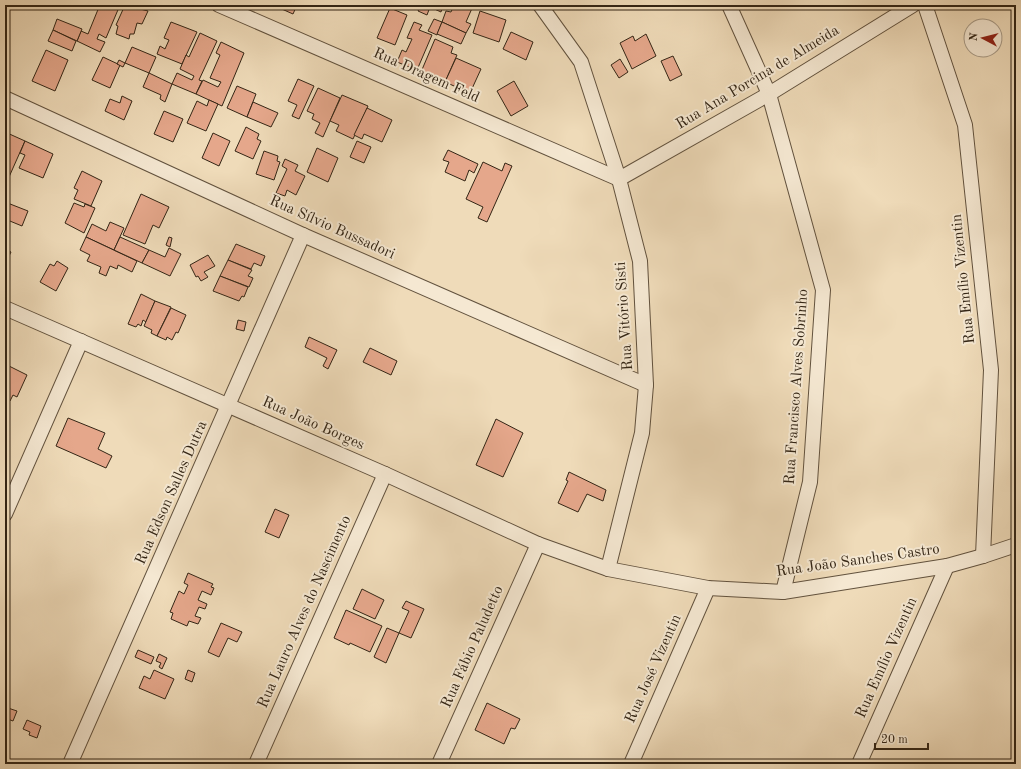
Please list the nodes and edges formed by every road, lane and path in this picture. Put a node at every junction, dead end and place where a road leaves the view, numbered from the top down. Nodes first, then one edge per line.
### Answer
1 (219, 5) edge
2 (540, 5) edge
3 (729, 5) edge
4 (913, 5) edge
5 (925, 5) edge
6 (769, 94) junction
7 (5, 98) edge
8 (618, 179) junction
9 (303, 235) junction
10 (5, 308) edge
11 (80, 341) junction
12 (646, 385) junction
13 (229, 405) junction
14 (385, 474) junction
15 (5, 514) edge
16 (538, 544) junction
17 (1016, 545) edge
18 (983, 556) junction
19 (947, 566) junction
20 (608, 569) junction
21 (708, 588) junction
22 (783, 592) junction
23 (70, 764) edge
24 (256, 764) edge
25 (439, 764) edge
26 (631, 764) edge
27 (859, 764) edge

1 - 8 street, Rua Dragem Feld
2 - 8 street, Rua Vitório Sisti
3 - 6 street, Rua Francisco Alves Sobrinho
4 - 6 street, Rua Ana Porcina de Almeida
5 - 18 street, Rua Emílio Vizentin
6 - 8 street, Rua Ana Porcina de Almeida
6 - 22 street, Rua Francisco Alves Sobrinho
7 - 9 street, Rua Sílvio Bussadori
8 - 12 street, Rua Vitório Sisti
9 - 12 street, Rua Sílvio Bussadori
9 - 13 street, Rua Edson Salles Dutra
10 - 11 street, Rua João Borges
11 - 13 street, Rua João Borges
11 - 15 street
12 - 20 street, Rua Vitório Sisti
13 - 14 street, Rua João Borges
13 - 23 street, Rua Edson Salles Dutra
14 - 16 street, Rua João Borges
14 - 24 street, Rua Lauro Alves do Nascimento
16 - 20 street, Rua João Borges
16 - 25 street, Rua Fábio Paludetto
17 - 18 street, Rua João Sanches Castro
18 - 19 street, Rua João Sanches Castro
19 - 22 street, Rua João Sanches Castro
19 - 27 street, Rua Emílio Vizentin
20 - 21 street, Rua João Sanches Castro
21 - 22 street, Rua João Sanches Castro
21 - 26 street, Rua José Vizentin

